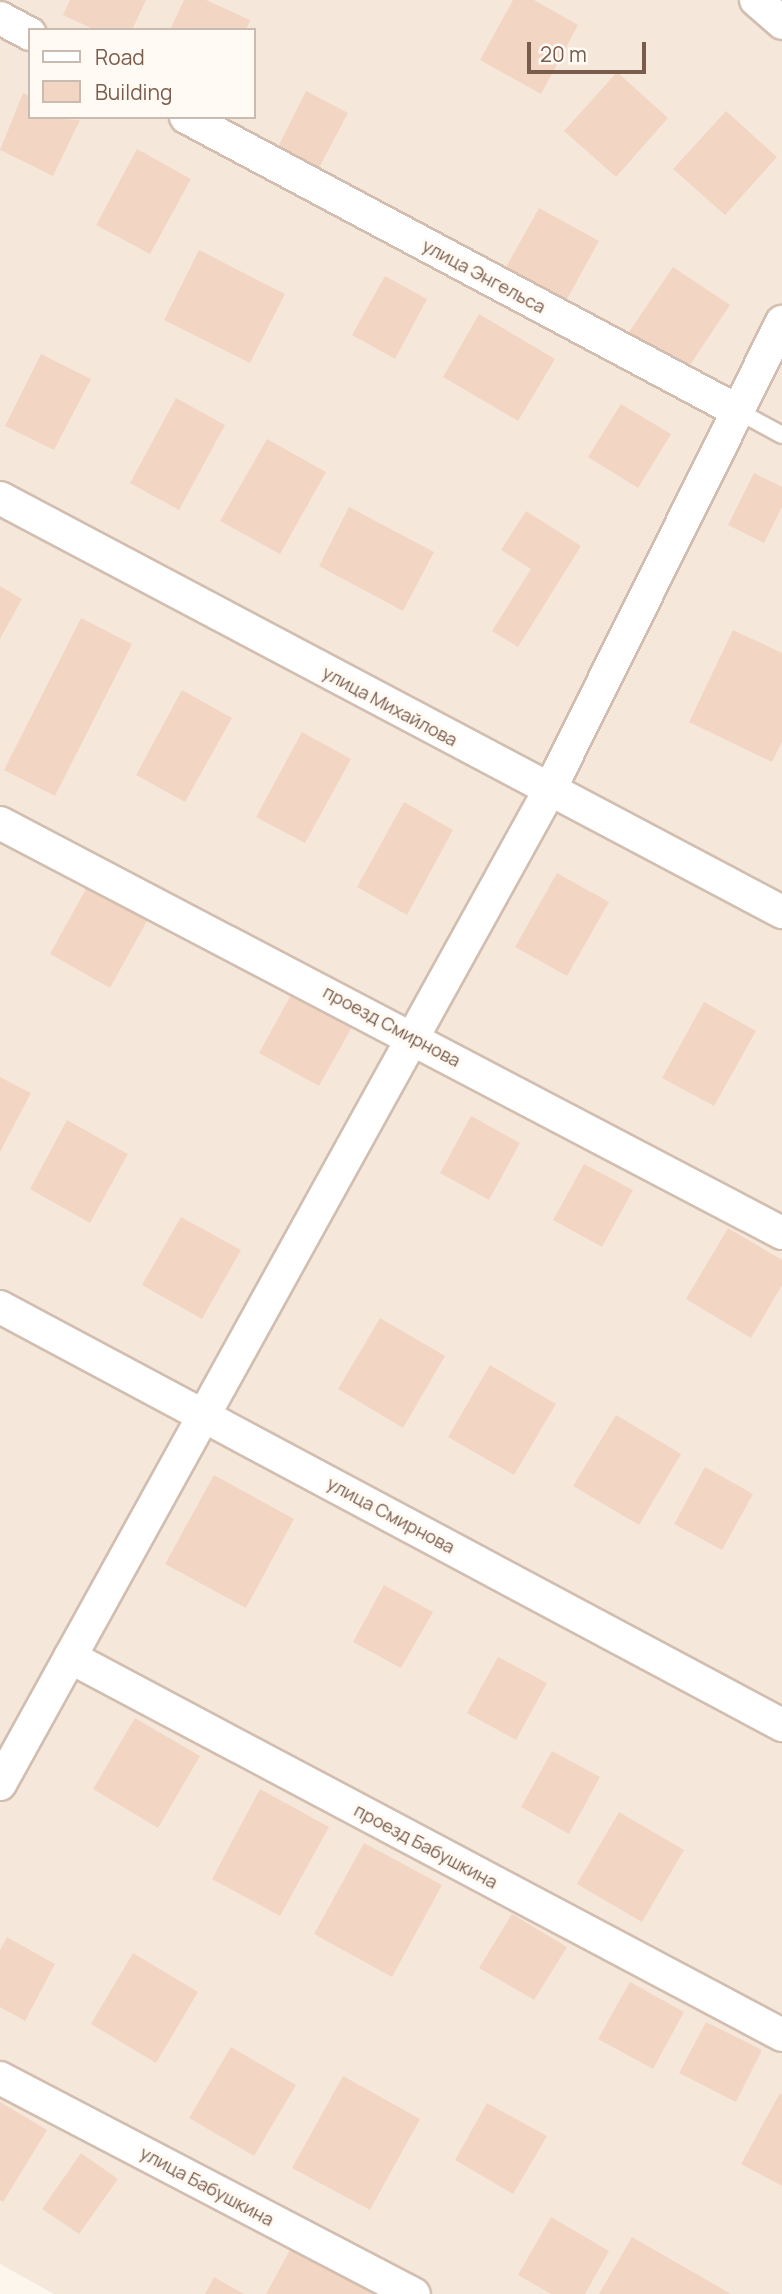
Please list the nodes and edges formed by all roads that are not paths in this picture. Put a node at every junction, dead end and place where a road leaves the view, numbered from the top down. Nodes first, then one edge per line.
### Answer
1 (757, 0) edge
2 (0, 18) edge
3 (782, 23) edge
4 (28, 33) edge
5 (190, 119) edge
6 (782, 322) edge
7 (736, 410) junction
8 (782, 435) edge
9 (0, 498) edge
10 (550, 791) junction
11 (0, 823) edge
12 (782, 912) edge
13 (413, 1037) junction
14 (782, 1233) edge
15 (0, 1307) edge
16 (204, 1415) junction
17 (70, 1657) junction
18 (782, 1725) edge
19 (0, 1784) edge
20 (782, 2035) edge
21 (0, 2078) edge
22 (414, 2294) edge

1 - 3 street
2 - 4 street
5 - 7 street, улица Энгельса
6 - 7 street
7 - 8 lane, улица Энгельса
7 - 10 street
9 - 10 street, улица Михайлова
10 - 12 street, улица Михайлова
10 - 13 street
11 - 13 street, проезд Смирнова
13 - 14 street, проезд Смирнова
13 - 16 street
15 - 16 street, улица Смирнова
16 - 17 street
16 - 18 street, улица Смирнова
17 - 19 street
17 - 20 street, проезд Бабушкина
21 - 22 street, улица Бабушкина

